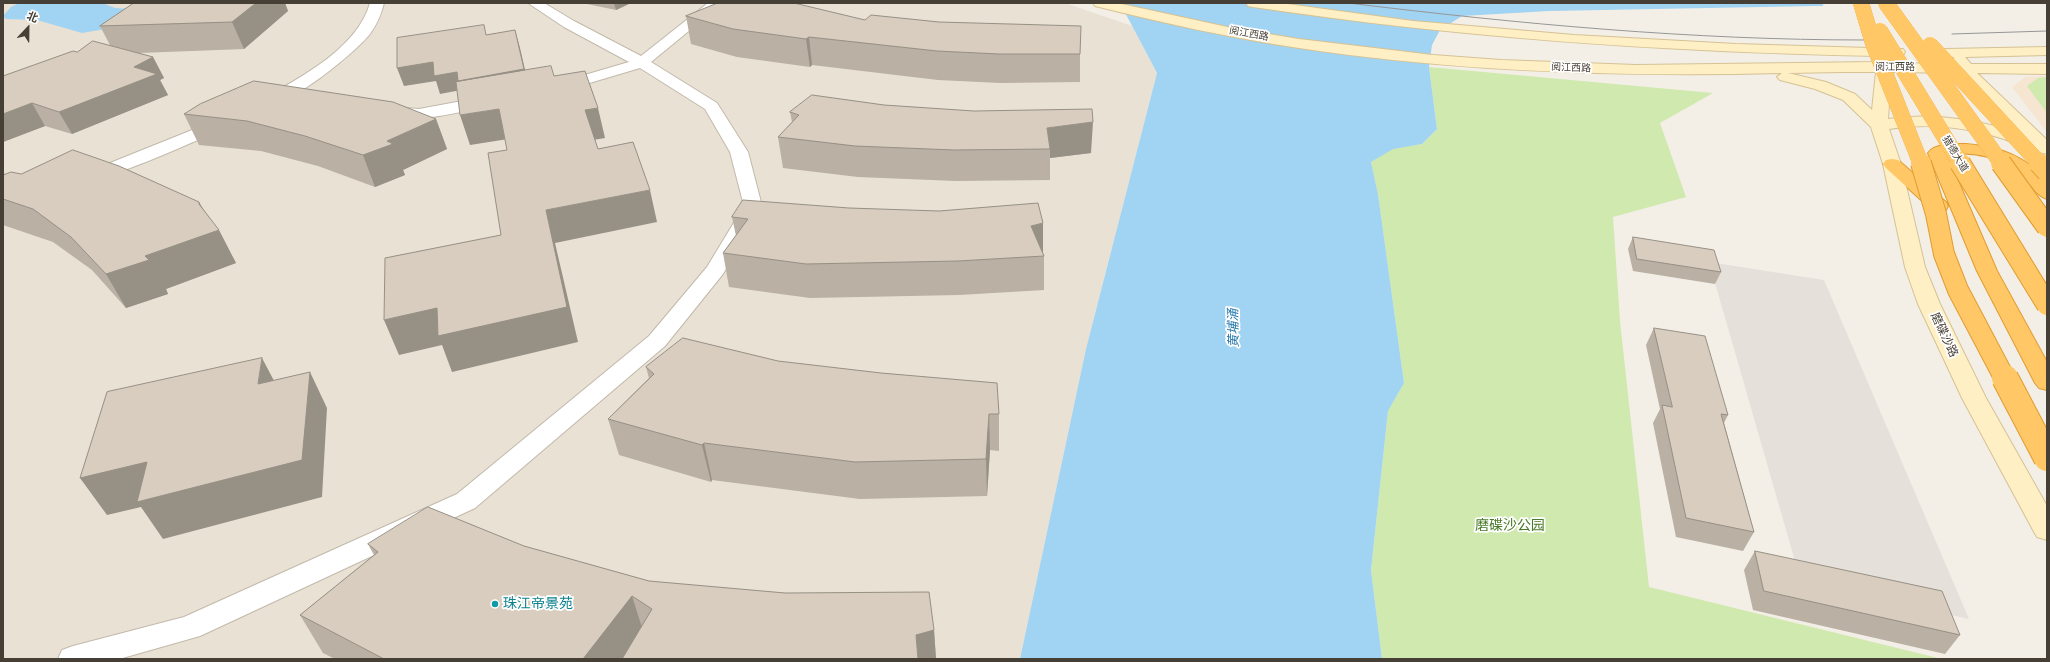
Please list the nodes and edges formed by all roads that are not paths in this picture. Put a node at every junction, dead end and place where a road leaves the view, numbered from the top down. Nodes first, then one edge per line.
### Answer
1 (377, 3) edge
2 (535, 3) edge
3 (716, 3) edge
4 (1100, 3) edge
5 (1253, 3) edge
6 (1862, 3) edge
7 (1887, 3) edge
8 (2047, 51) edge
9 (1954, 53) junction
10 (1885, 60) junction
11 (641, 63) junction
12 (1966, 68) junction
13 (2041, 69) edge
14 (1674, 70) junction
15 (543, 91) edge
16 (285, 93) junction
17 (507, 97) edge
18 (307, 98) edge
19 (257, 106) edge
20 (381, 111) edge
21 (237, 116) edge
22 (1879, 125) junction
23 (2047, 149) edge
24 (1892, 164) junction
25 (2047, 172) edge
26 (75, 180) edge
27 (2047, 193) edge
28 (2047, 227) edge
29 (1972, 235) junction
30 (2047, 304) edge
31 (2047, 383) edge
32 (2047, 458) edge
33 (2047, 530) edge
34 (73, 659) edge

1 - 16 street
2 - 11 street
3 - 11 street
4 - 14 main road, 阅江西路
5 - 10 main road, 阅江西路
6 - 30 highway, 猎德大道, bridge
6 - 32 highway, bridge
7 - 25 highway, bridge
7 - 28 highway, bridge
8 - 9 main road, 阅江西路
9 - 10 main road, 阅江西路
9 - 12 main road
10 - 12 main road, 阅江西路
10 - 14 main road, 阅江西路
10 - 22 main road
11 - 15 street
11 - 34 street
12 - 13 main road, 阅江西路
12 - 23 main road
13 - 23 main road
14 - 22 main road
16 - 18 street
16 - 19 street
17 - 20 street
21 - 26 street
22 - 23 main road
22 - 24 main road, 磨碟沙路
24 - 29 highway
24 - 33 main road, 磨碟沙路
27 - 29 highway
29 - 31 highway

